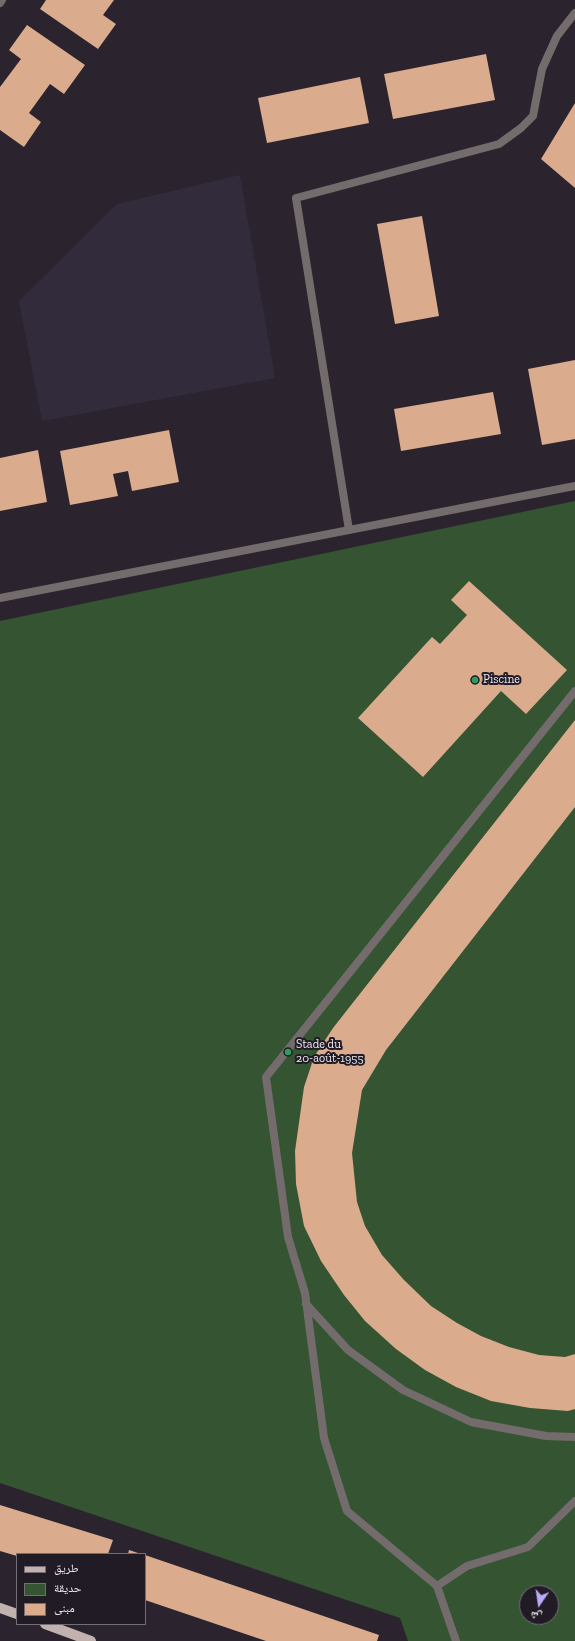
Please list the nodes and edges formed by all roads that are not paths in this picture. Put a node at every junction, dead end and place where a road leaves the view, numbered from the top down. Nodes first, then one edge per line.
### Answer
1 (2, 0) edge
2 (0, 2) edge
3 (575, 13) edge
4 (575, 486) edge
5 (349, 530) junction
6 (0, 598) edge
7 (575, 691) edge
8 (306, 1304) junction
9 (575, 1438) edge
10 (575, 1501) edge
11 (437, 1586) junction
12 (0, 1608) edge
13 (16, 1614) edge
14 (48, 1625) edge
15 (91, 1641) edge
16 (456, 1641) edge

1 - 2 street
3 - 5 street
4 - 5 street
5 - 6 street
7 - 8 street
8 - 9 street
8 - 11 street
10 - 11 street
11 - 16 street
12 - 13 main road
14 - 15 main road

